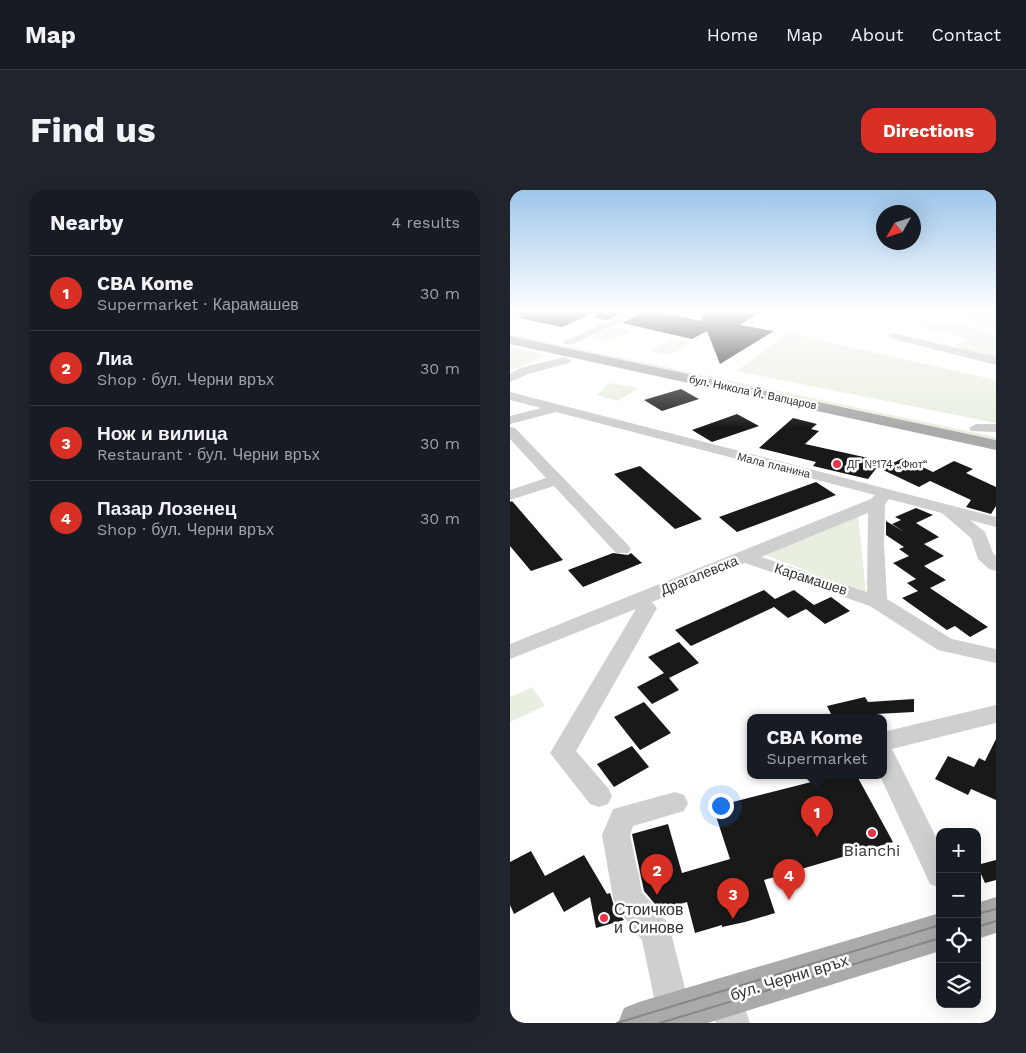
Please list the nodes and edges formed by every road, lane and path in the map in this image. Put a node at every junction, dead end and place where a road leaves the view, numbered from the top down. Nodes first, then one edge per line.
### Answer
1 (560, 351) edge
2 (611, 351) edge
3 (947, 351) edge
4 (565, 361) dead end
5 (996, 361) edge
6 (510, 378) edge
7 (510, 396) edge
8 (552, 409) junction
9 (510, 420) edge
10 (996, 430) edge
11 (510, 431) edge
12 (996, 445) edge
13 (557, 480) junction
14 (510, 495) edge
15 (881, 498) junction
16 (945, 509) junction
17 (996, 522) edge
18 (622, 550) dead end
19 (744, 557) junction
20 (996, 565) edge
21 (638, 600) junction
22 (877, 602) junction
23 (510, 652) edge
24 (996, 656) edge
25 (996, 714) edge
26 (887, 741) edge
27 (887, 764) edge
28 (599, 796) dead end
29 (675, 802) dead end
30 (939, 873) edge
31 (996, 915) edge
32 (981, 920) edge
33 (936, 933) edge
34 (728, 1010) edge
35 (656, 1018) edge

1 - 12 main road, бул. Никола Й. Вапцаров
2 - 10 main road, бул. Никола Й. Вапцаров
3 - 5 street
4 - 6 street
7 - 8 street, Мала планина
8 - 9 street
8 - 15 street, Мала планина
11 - 13 street
13 - 14 street
13 - 18 street
15 - 16 street, Мала планина
15 - 19 street, Драгалевска
15 - 22 street
16 - 17 street, Мала планина
16 - 20 street
19 - 21 street, Драгалевска
19 - 22 street, Карамашев
21 - 23 street, Драгалевска
21 - 28 street
22 - 24 street, Карамашев
25 - 26 street
27 - 30 street
29 - 35 street
31 - 32 main road
33 - 34 main road, бул. Черни връх
34 - 35 main road, бул. Черни връх

